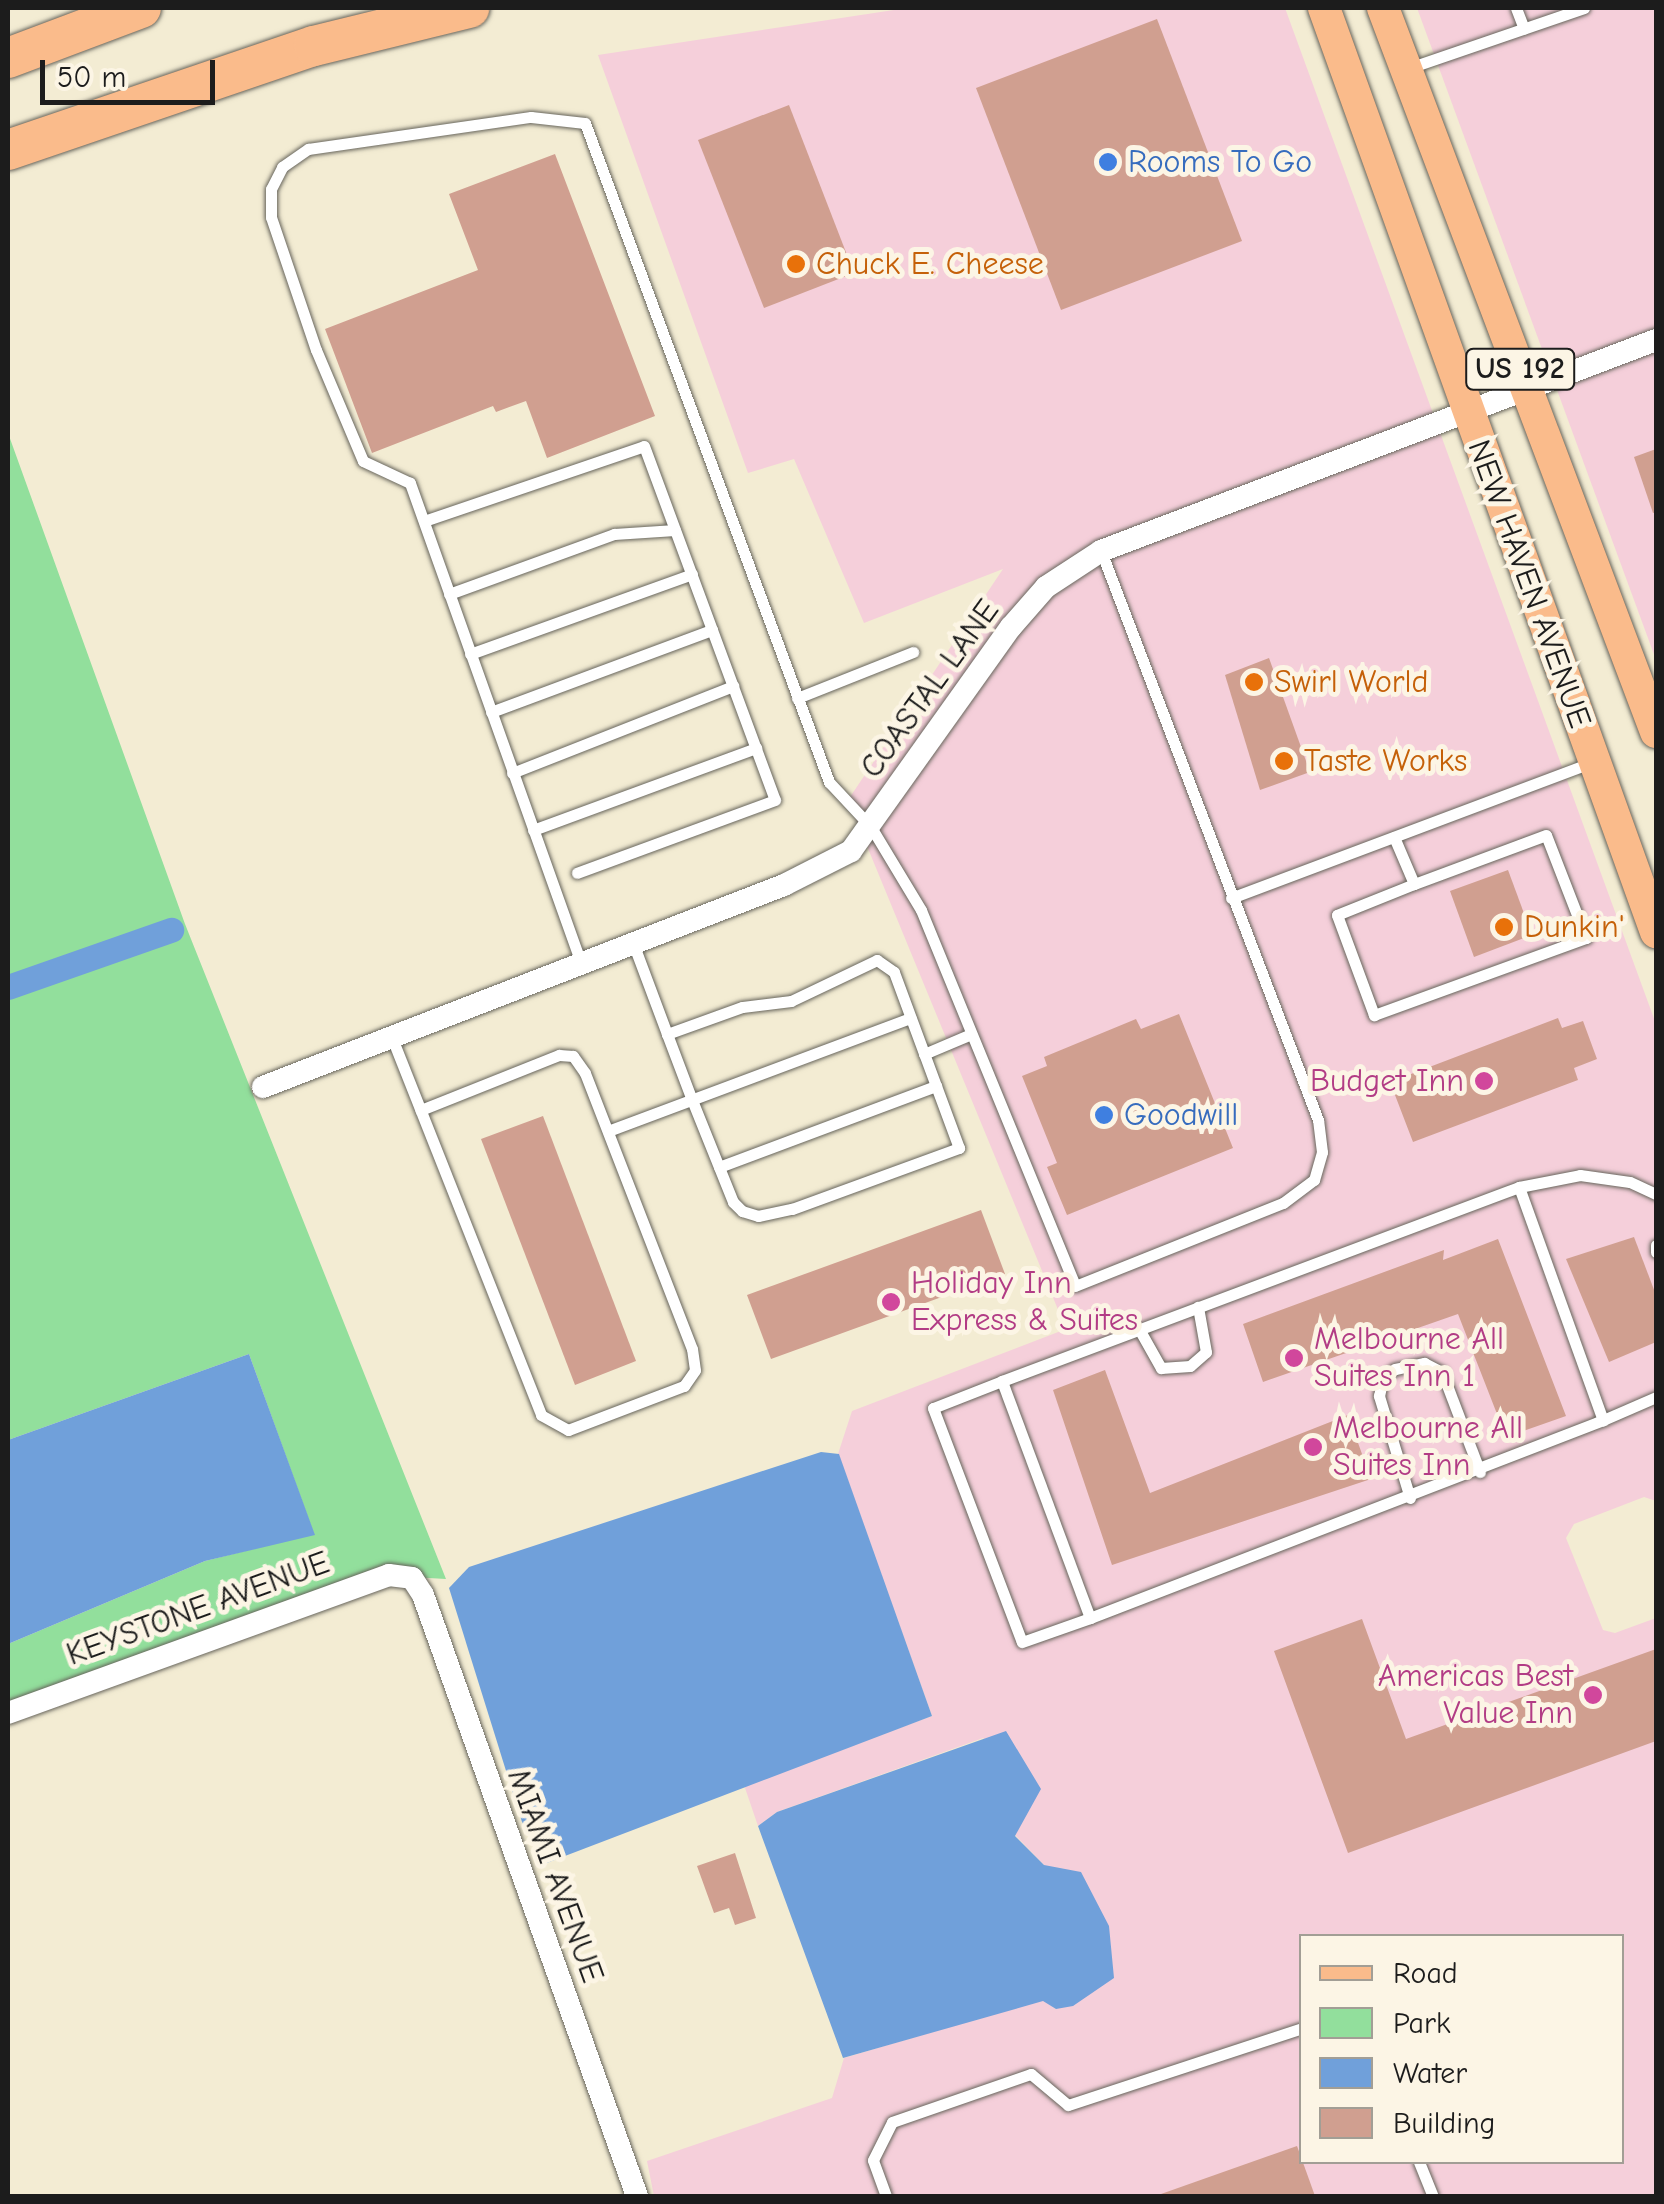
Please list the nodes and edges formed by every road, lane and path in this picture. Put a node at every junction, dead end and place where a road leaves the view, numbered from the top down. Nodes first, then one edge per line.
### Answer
1 (141, 8) edge
2 (469, 8) edge
3 (1324, 8) edge
4 (1383, 8) edge
5 (1516, 8) edge
6 (1584, 8) edge
7 (1524, 30) junction
8 (8, 58) edge
9 (1405, 69) junction
10 (8, 150) edge
11 (1656, 340) edge
12 (1527, 388) junction
13 (1466, 410) junction
14 (424, 521) junction
15 (676, 530) junction
16 (1101, 551) junction
17 (692, 574) junction
18 (450, 594) junction
19 (712, 630) junction
20 (914, 652) dead end
21 (470, 654) junction
22 (733, 686) junction
23 (797, 698) junction
24 (490, 712) junction
25 (1656, 732) edge
26 (756, 748) junction
27 (1594, 762) junction
28 (512, 773) junction
29 (872, 827) junction
30 (533, 830) junction
31 (1394, 837) junction
32 (577, 874) dead end
33 (1414, 884) junction
34 (1232, 898) junction
35 (1656, 932) edge
36 (633, 943) junction
37 (581, 963) junction
38 (911, 1018) junction
39 (667, 1034) junction
40 (969, 1035) junction
41 (392, 1038) junction
42 (924, 1054) junction
43 (936, 1086) junction
44 (263, 1087) dead end
45 (692, 1100) junction
46 (421, 1110) junction
47 (608, 1132) junction
48 (719, 1167) junction
49 (1519, 1187) junction
50 (1654, 1194) edge
51 (1656, 1208) edge
52 (1198, 1307) junction
53 (1140, 1330) junction
54 (1002, 1381) junction
55 (1656, 1397) edge
56 (1603, 1420) junction
57 (1480, 1472) junction
58 (1410, 1498) junction
59 (412, 1578) joint
60 (1090, 1618) junction
61 (8, 1713) edge
62 (1299, 2029) edge
63 (1421, 2164) edge
64 (637, 2196) edge
65 (886, 2196) edge
66 (1433, 2196) edge

1 - 8 highway
2 - 10 highway
3 - 13 main road, NEW HAVEN AVENUE / US 192
4 - 9 main road, NEW HAVEN AVENUE / US 192
5 - 7 lane
6 - 7 lane
7 - 9 lane
9 - 12 main road, NEW HAVEN AVENUE / US 192
11 - 12 street, COASTAL LANE
12 - 13 street, COASTAL LANE
12 - 25 main road, NEW HAVEN AVENUE / US 192
13 - 16 street, COASTAL LANE
13 - 27 main road, NEW HAVEN AVENUE / US 192
14 - 15 lane
14 - 18 lane
14 - 23 lane
15 - 17 lane
15 - 18 lane
16 - 29 street, COASTAL LANE
16 - 34 lane
17 - 19 lane
17 - 21 lane
18 - 21 lane
19 - 22 lane
19 - 24 lane
20 - 23 lane
21 - 24 lane
22 - 26 lane
22 - 28 lane
23 - 29 lane
24 - 28 lane
26 - 30 lane
26 - 32 lane
27 - 31 lane
27 - 35 main road, NEW HAVEN AVENUE / US 192
28 - 30 lane
29 - 36 street, COASTAL LANE
29 - 40 lane
30 - 37 lane
31 - 33 lane
31 - 34 lane
33 - 33 lane
34 - 40 lane
36 - 37 street, COASTAL LANE
36 - 39 lane
37 - 41 street, COASTAL LANE
38 - 39 lane
38 - 42 lane
38 - 45 lane
39 - 45 lane
40 - 42 lane
41 - 44 street, COASTAL LANE
41 - 46 lane
42 - 43 lane
43 - 48 lane
43 - 48 lane
45 - 47 lane
45 - 48 lane
46 - 47 lane
46 - 47 lane
49 - 50 lane
49 - 52 lane
49 - 56 lane
50 - 51 lane
52 - 53 lane
52 - 53 lane
53 - 54 lane
54 - 60 lane
54 - 60 lane
55 - 56 lane
56 - 57 lane
57 - 58 lane
57 - 58 lane
58 - 60 lane
59 - 61 street, KEYSTONE AVENUE
59 - 64 street, MIAMI AVENUE
62 - 65 lane
63 - 66 lane

